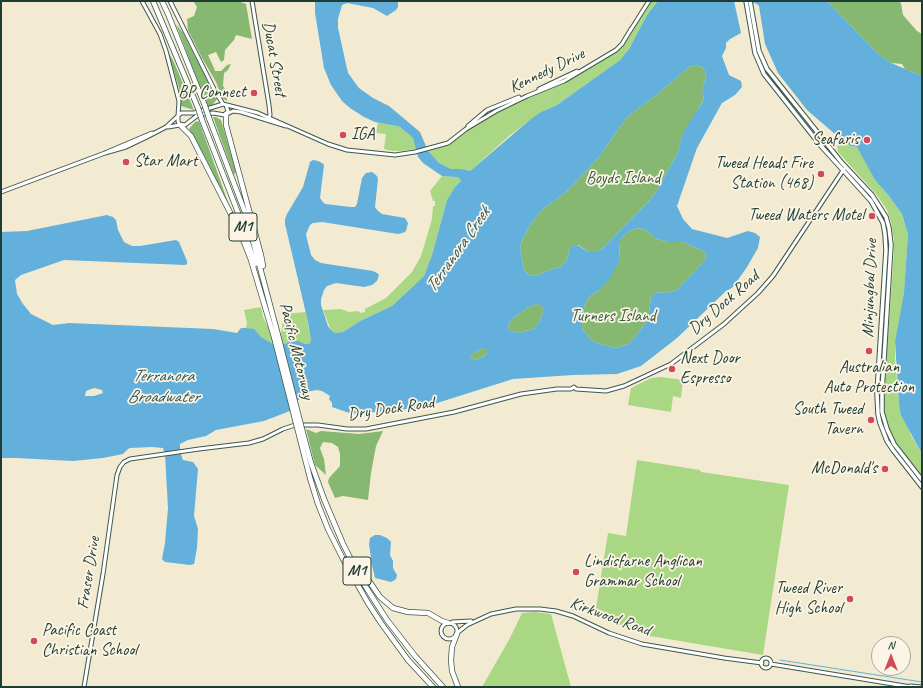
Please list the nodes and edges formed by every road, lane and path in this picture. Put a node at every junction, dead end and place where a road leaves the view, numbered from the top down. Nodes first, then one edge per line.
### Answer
1 (142, 1) edge
2 (153, 1) edge
3 (162, 1) edge
4 (170, 1) edge
5 (252, 1) edge
6 (649, 1) edge
7 (745, 1) edge
8 (750, 1) edge
9 (750, 12) junction
10 (631, 29) junction
11 (224, 104) junction
12 (500, 108) junction
13 (226, 114) junction
14 (480, 115) junction
15 (178, 116) junction
16 (269, 119) junction
17 (181, 125) junction
18 (166, 127) junction
19 (466, 129) junction
20 (844, 169) junction
21 (1, 192) edge
22 (267, 290) junction
23 (276, 336) junction
24 (302, 438) junction
25 (122, 464) joint
26 (922, 480) edge
27 (922, 487) edge
28 (352, 561) junction
29 (474, 621) junction
30 (449, 622) junction
31 (457, 633) junction
32 (762, 663) junction
33 (772, 664) junction
34 (898, 684) junction
35 (84, 687) edge
36 (433, 687) edge
37 (442, 687) edge
38 (458, 687) edge
39 (911, 687) edge
40 (922, 687) edge

1 - 15 street
2 - 23 highway, Pacific Motorway / M1, bridge
3 - 22 highway, Pacific Motorway / M1, bridge
4 - 11 street
5 - 16 street, Ducat Street
6 - 10 street, Kennedy Drive
7 - 9 main road, Minjungbal Drive
8 - 9 main road, Minjungbal Drive
9 - 20 main road, Minjungbal Drive
10 - 12 street, Kennedy Drive
10 - 14 street, Kennedy Drive
11 - 13 street
11 - 15 street
11 - 16 street, Kennedy Drive
12 - 14 street
12 - 19 street, Kennedy Drive
13 - 16 street, Kennedy Drive
13 - 17 street, Kennedy Drive
13 - 22 highway
14 - 19 street, Kennedy Drive
15 - 17 street
15 - 18 street
16 - 19 street, Kennedy Drive
17 - 18 street
17 - 23 highway
18 - 21 street
20 - 25 street, Dry Dock Road
20 - 26 main road, Minjungbal Drive
20 - 27 main road, Minjungbal Drive
22 - 23 highway, Pacific Motorway / M1
23 - 24 highway, Pacific Motorway / M1, bridge
24 - 28 highway, Pacific Motorway / M1
24 - 36 highway, Pacific Motorway / M1
25 - 35 street, Fraser Drive
28 - 30 highway
28 - 37 highway, Pacific Motorway / M1
29 - 30 street, Kirkwood Road
29 - 31 street, Kirkwood Road
29 - 32 street, Kirkwood Road
30 - 31 street
30 - 31 street
31 - 38 highway
32 - 33 street
32 - 33 street
33 - 34 street
34 - 39 street
34 - 40 street

